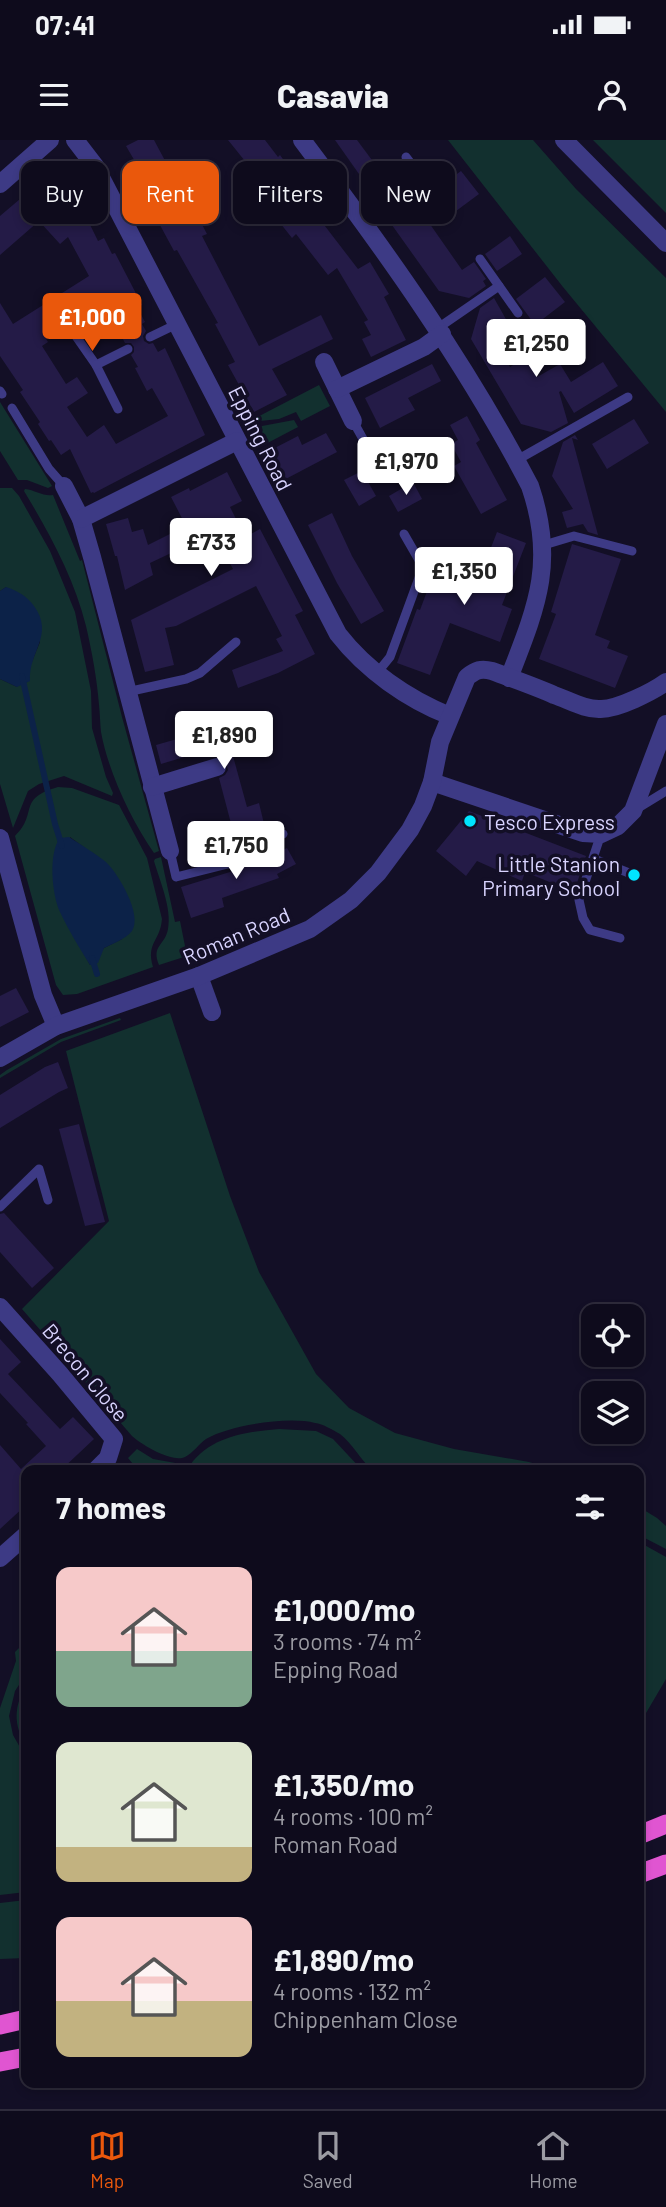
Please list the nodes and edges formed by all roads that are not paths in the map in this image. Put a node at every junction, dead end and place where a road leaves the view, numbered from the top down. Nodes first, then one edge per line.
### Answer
1 (50, 140) edge
2 (75, 140) edge
3 (302, 140) edge
4 (564, 140) edge
5 (406, 157) dead end
6 (409, 161) edge
7 (0, 184) edge
8 (361, 207) edge
9 (356, 211) junction
10 (666, 243) edge
11 (480, 259) dead end
12 (499, 286) junction
13 (518, 313) dead end
14 (177, 324) junction
15 (440, 331) junction
16 (73, 332) dead end
17 (150, 337) dead end
18 (128, 349) dead end
19 (324, 362) dead end
20 (96, 365) junction
21 (337, 389) junction
22 (628, 397) dead end
23 (12, 408) dead end
24 (118, 410) dead end
25 (353, 421) joint
26 (237, 441) junction
27 (517, 460) junction
28 (407, 474) dead end
29 (64, 486) joint
30 (81, 519) junction
31 (404, 534) dead end
32 (544, 545) junction
33 (632, 551) dead end
34 (236, 642) dead end
35 (377, 673) junction
36 (509, 677) junction
37 (659, 686) edge
38 (128, 692) junction
39 (450, 716) junction
40 (666, 724) edge
41 (217, 767) dead end
42 (432, 782) junction
43 (152, 787) junction
44 (666, 790) edge
45 (633, 811) junction
46 (283, 834) dead end
47 (601, 834) junction
48 (0, 838) edge
49 (170, 851) joint
50 (594, 859) junction
51 (4, 868) edge
52 (629, 873) dead end
53 (620, 938) dead end
54 (199, 976) junction
55 (212, 1012) dead end
56 (56, 1026) junction
57 (0, 1058) edge
58 (48, 1200) dead end
59 (0, 1207) edge
60 (2, 1312) edge
61 (101, 1465) edge
62 (21, 1539) edge
63 (0, 1558) edge
64 (666, 1824) edge
65 (644, 1833) edge
66 (666, 1864) edge
67 (644, 1872) edge
68 (21, 2020) edge
69 (0, 2025) edge
70 (21, 2058) edge
71 (0, 2063) edge

1 - 7 street
2 - 14 street, Epping Road
3 - 9 street
4 - 10 street
5 - 6 lane
8 - 9 lane
9 - 15 street
11 - 12 lane
12 - 13 lane
12 - 15 lane
14 - 17 lane
14 - 26 street, Epping Road
15 - 21 street
15 - 27 street
16 - 20 lane
18 - 20 lane
19 - 21 street
20 - 24 lane
21 - 25 street
22 - 27 lane
23 - 29 lane
25 - 28 lane
26 - 30 street
26 - 35 street, Epping Road
27 - 32 street
29 - 30 street
30 - 38 street
31 - 35 lane
32 - 33 lane
32 - 36 street
34 - 38 lane
35 - 39 street, Epping Road
36 - 37 street, Roman Road
36 - 39 street, Roman Road
38 - 43 street
39 - 42 street, Roman Road
40 - 45 street
41 - 43 street
42 - 47 street
42 - 54 street, Roman Road
43 - 49 street
44 - 45 lane
45 - 47 street
46 - 49 lane
47 - 50 lane
48 - 51 street
50 - 52 lane
50 - 53 lane
51 - 56 street
54 - 55 street
54 - 56 street, Roman Road
56 - 57 street, Roman Road
58 - 59 lane
60 - 61 street, Brecon Close
62 - 63 street
64 - 65 highway
66 - 67 highway
68 - 69 highway
70 - 71 highway

